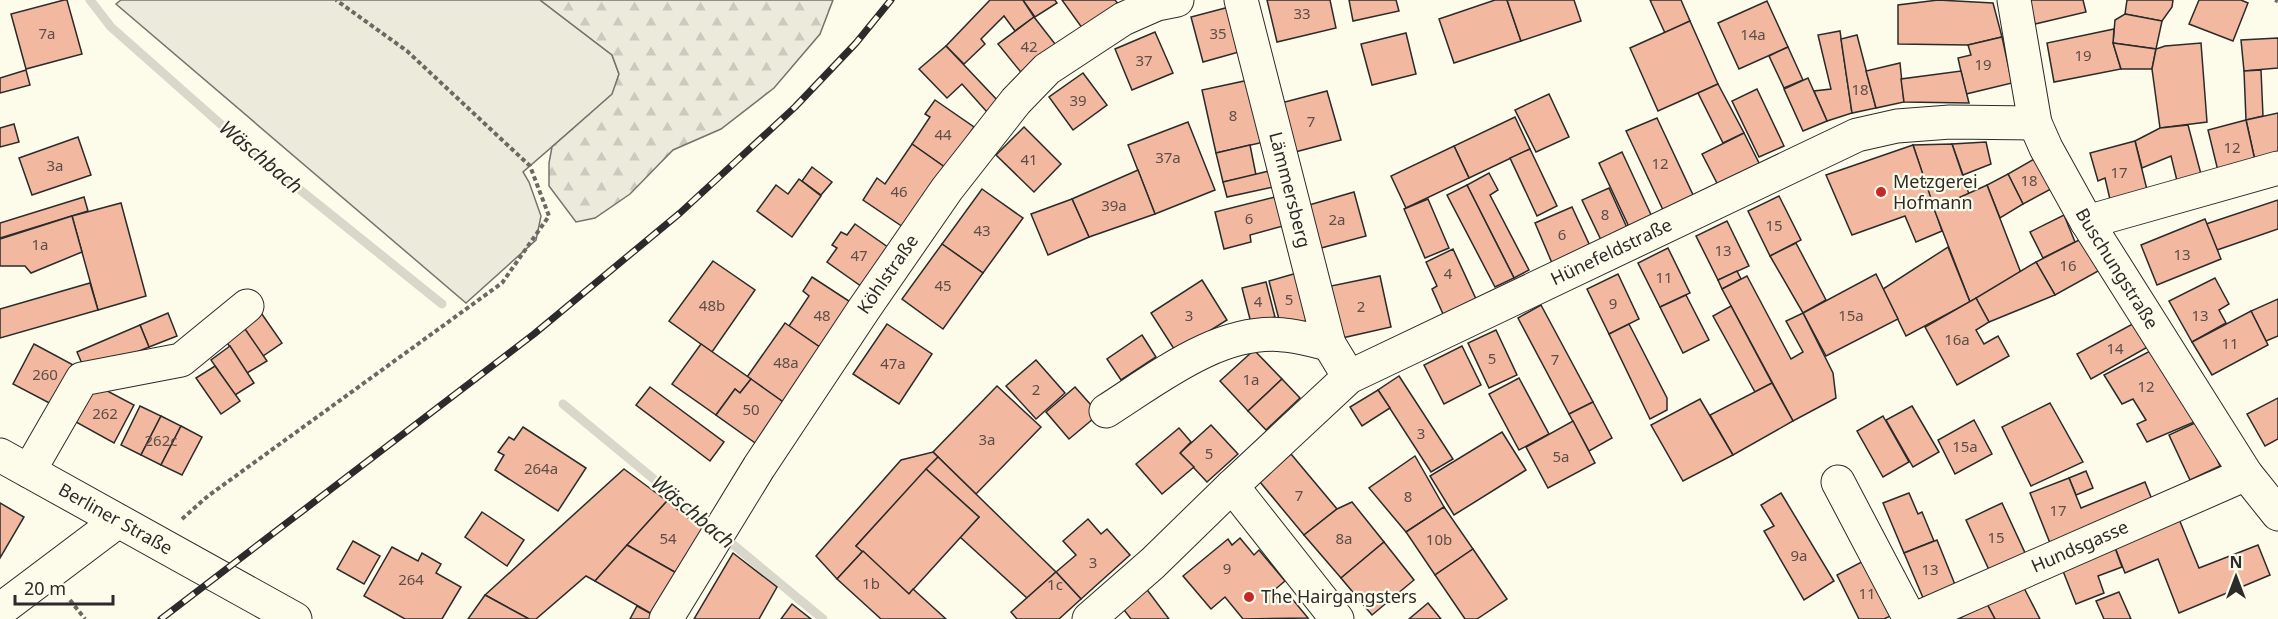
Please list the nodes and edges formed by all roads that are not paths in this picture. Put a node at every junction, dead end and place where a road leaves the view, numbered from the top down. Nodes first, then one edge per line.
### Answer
1 (1177, 0) edge
2 (1241, 0) edge
3 (2014, 0) edge
4 (2035, 123) junction
5 (2278, 168) edge
6 (2087, 222) junction
7 (248, 306) dead end
8 (1329, 344) junction
9 (1349, 377) junction
10 (1106, 411) dead end
11 (0, 455) edge
12 (29, 471) junction
13 (2246, 474) junction
14 (1838, 482) dead end
15 (1232, 486) junction
16 (2278, 514) edge
17 (118, 521) junction
18 (0, 610) edge
19 (295, 619) edge
20 (666, 619) edge
21 (1089, 619) edge
22 (1337, 619) edge
23 (1910, 619) edge
24 (1915, 619) edge

1 - 20 street, Köhlstraße
2 - 8 street, Lämmersberg
3 - 4 street, Buschungstraße
4 - 6 street, Buschungstraße
4 - 9 street, Hünefeldstraße
5 - 6 street
6 - 13 street, Buschungstraße
7 - 12 street
8 - 9 street, Lämmersberg
8 - 10 street
9 - 15 street, Hünefeldstraße
11 - 12 street, Berliner Straße
12 - 17 street, Berliner Straße
13 - 16 street, Buschungstraße
13 - 24 street, Hundsgasse
14 - 23 street
15 - 21 street, Hünefeldstraße
15 - 22 street
17 - 18 street
17 - 19 street, Berliner Straße

